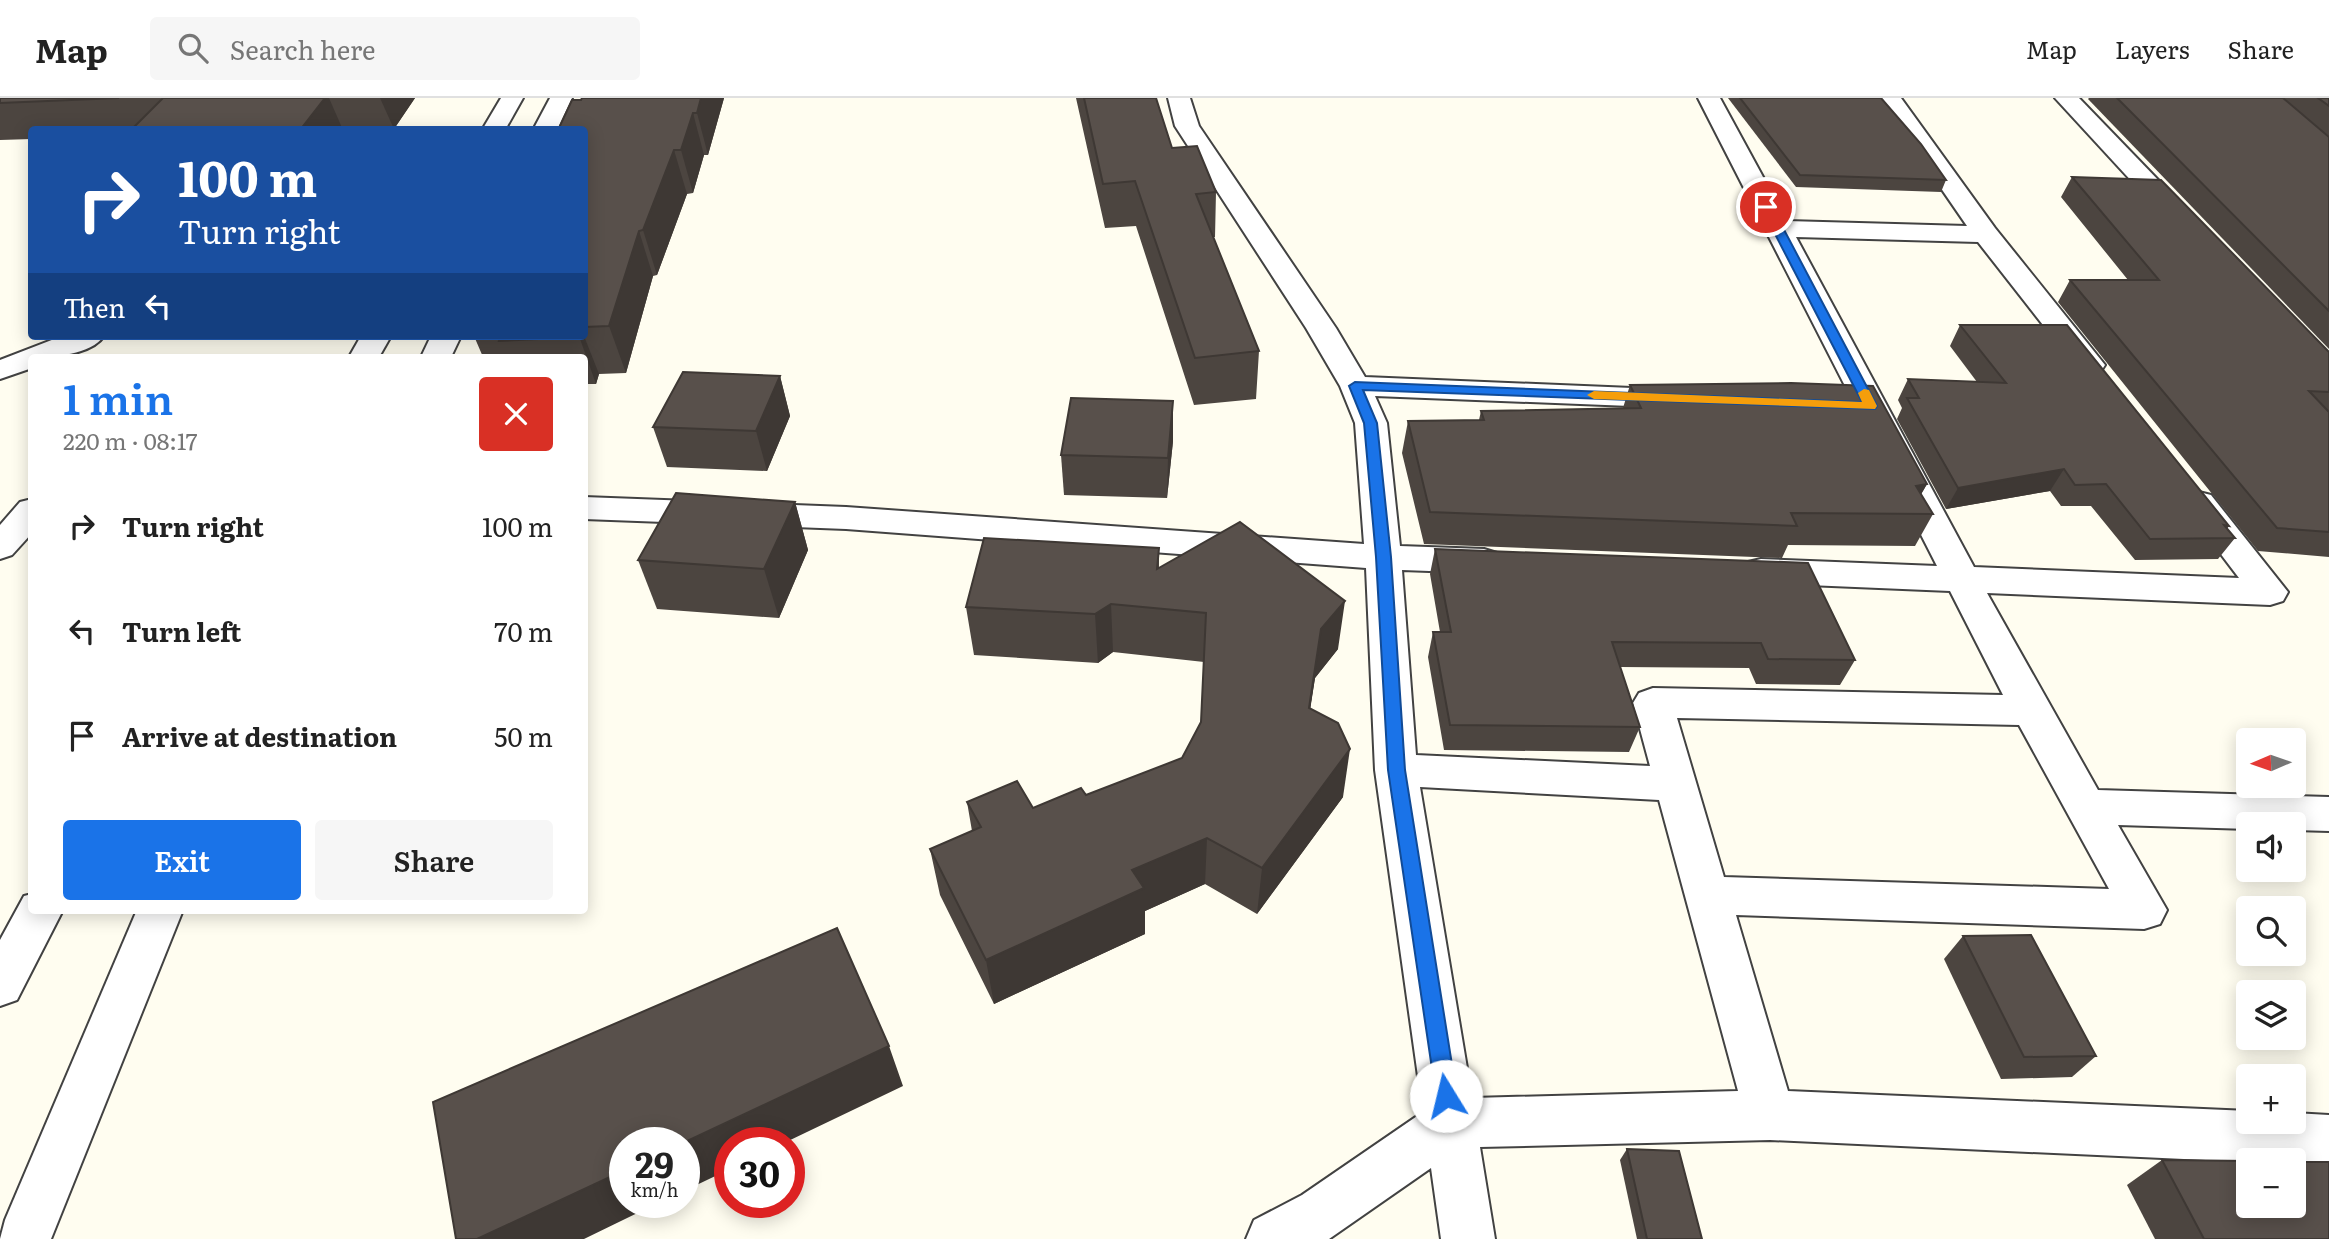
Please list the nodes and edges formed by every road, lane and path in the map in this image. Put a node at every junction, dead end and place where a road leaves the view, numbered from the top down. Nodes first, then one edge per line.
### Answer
1 (512, 98) edge
2 (561, 98) edge
3 (1179, 98) edge
4 (1709, 98) edge
5 (1891, 98) edge
6 (2066, 98) edge
7 (495, 126) edge
8 (547, 126) edge
9 (1778, 229) junction
10 (1986, 234) junction
11 (2198, 237) edge
12 (79, 340) edge
13 (42, 354) edge
14 (28, 359) edge
15 (0, 370) edge
16 (1355, 386) junction
17 (2107, 386) edge
18 (1704, 399) edge
19 (2184, 484) edge
20 (28, 498) edge
21 (0, 499) edge
22 (588, 508) edge
23 (28, 515) edge
24 (0, 547) edge
25 (1384, 557) junction
26 (1521, 562) edge
27 (1728, 570) edge
28 (1962, 579) junction
29 (2031, 710) junction
30 (1396, 770) junction
31 (1677, 785) junction
32 (2086, 807) junction
33 (2329, 814) edge
34 (1708, 895) junction
35 (38, 914) edge
36 (158, 914) edge
37 (0, 985) edge
38 (1770, 1115) junction
39 (1451, 1123) junction
40 (2329, 1140) edge
41 (24, 1239) edge
42 (1273, 1239) edge
43 (1468, 1239) edge

1 - 7 street
2 - 8 street
3 - 16 street
4 - 9 street
5 - 10 street
6 - 11 street
9 - 10 street
9 - 28 street
10 - 17 street
12 - 13 street
14 - 15 street
16 - 18 street
16 - 25 street
19 - 28 street
20 - 21 street
22 - 25 street
23 - 24 street
25 - 26 street
25 - 30 street
27 - 28 street
28 - 29 street
29 - 31 street
29 - 32 street
30 - 31 street
30 - 39 street
31 - 34 street
32 - 33 street
32 - 34 street
34 - 38 street
35 - 37 street
36 - 41 street
38 - 39 street
38 - 40 street
39 - 42 street
39 - 43 street

